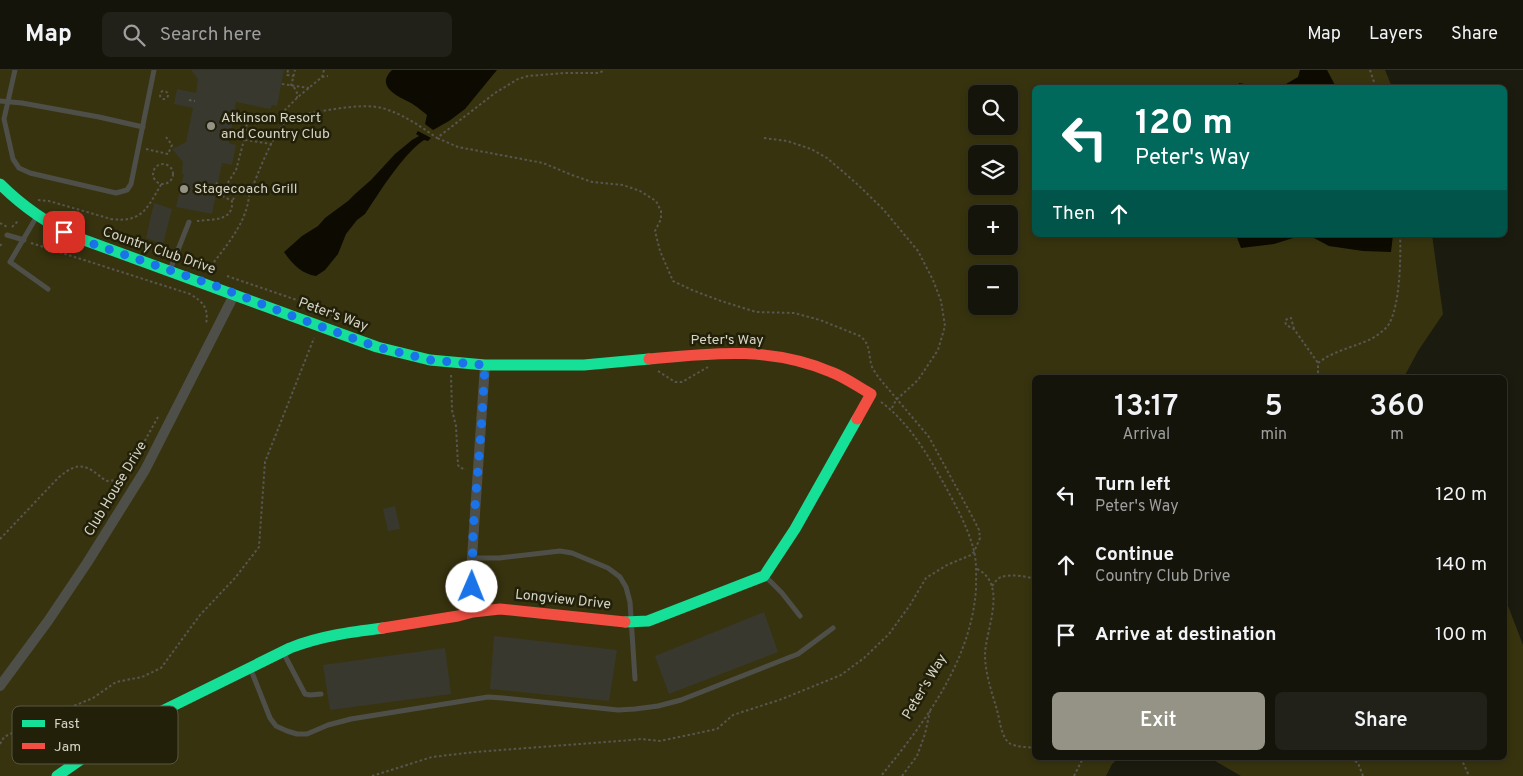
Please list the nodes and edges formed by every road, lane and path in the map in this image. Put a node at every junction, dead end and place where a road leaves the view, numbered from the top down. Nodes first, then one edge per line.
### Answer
1 (14, 70) edge
2 (154, 70) edge
3 (288, 70) edge
4 (295, 70) edge
5 (324, 70) edge
6 (605, 70) edge
7 (1370, 70) edge
8 (294, 76) junction
9 (328, 76) dead end
10 (322, 77) junction
11 (282, 84) dead end
12 (1375, 85) edge
13 (292, 86) junction
14 (309, 88) junction
15 (168, 96) dead end
16 (173, 97) dead end
17 (297, 98) junction
18 (189, 100) dead end
19 (0, 101) edge
20 (195, 101) dead end
21 (8, 102) junction
22 (280, 114) dead end
23 (247, 123) dead end
24 (142, 127) junction
25 (166, 137) dead end
26 (437, 138) junction
27 (764, 138) dead end
28 (244, 140) junction
29 (272, 144) junction
30 (146, 149) dead end
31 (162, 183) junction
32 (216, 183) dead end
33 (0, 184) edge
34 (254, 185) junction
35 (225, 187) junction
36 (236, 193) junction
37 (219, 194) dead end
38 (232, 201) junction
39 (32, 212) junction
40 (189, 222) joint
41 (11, 229) dead end
42 (7, 235) dead end
43 (1400, 237) edge
44 (24, 240) junction
45 (170, 270) junction
46 (227, 276) dead end
47 (200, 281) junction
48 (48, 289) dead end
49 (234, 295) junction
50 (340, 319) dead end
51 (206, 324) dead end
52 (1294, 329) junction
53 (314, 336) dead end
54 (1318, 363) junction
55 (485, 365) junction
56 (710, 366) dead end
57 (452, 370) dead end
58 (656, 370) dead end
59 (1318, 375) edge
60 (871, 394) junction
61 (896, 400) junction
62 (891, 410) junction
63 (162, 411) dead end
64 (472, 469) dead end
65 (0, 539) edge
66 (974, 552) junction
67 (472, 558) junction
68 (977, 569) junction
69 (764, 576) junction
70 (1032, 579) edge
71 (992, 586) junction
72 (473, 612) junction
73 (800, 616) dead end
74 (631, 622) junction
75 (833, 628) dead end
76 (283, 651) junction
77 (250, 667) junction
78 (635, 679) dead end
79 (0, 686) edge
80 (321, 694) dead end
81 (74, 706) edge
82 (172, 706) edge
83 (931, 709) junction
84 (12, 733) edge
85 (0, 744) edge
86 (1032, 748) edge
87 (1081, 760) edge
88 (1354, 760) edge
89 (1463, 760) edge
90 (74, 764) edge
91 (56, 776) edge
92 (881, 776) edge
93 (902, 776) edge
94 (1074, 776) edge
95 (1363, 776) edge
96 (1469, 776) edge

1 - 21 lane
2 - 24 lane
3 - 8 path
4 - 8 path
5 - 10 path
6 - 26 path
7 - 12 path
8 - 13 path
9 - 10 path
10 - 14 path
11 - 13 path
13 - 14 path
13 - 17 path
14 - 17 path
15 - 16 path
17 - 22 path
18 - 20 path
19 - 21 lane
21 - 24 lane
21 - 24 lane
23 - 28 path
25 - 30 path
26 - 29 path
26 - 61 path
27 - 61 path
28 - 29 path
28 - 35 path
29 - 34 path
31 - 31 path
31 - 39 path
32 - 35 path
33 - 39 street, Country Club Drive
34 - 36 path
34 - 47 path
35 - 36 path
36 - 38 path
37 - 38 path
38 - 40 path
39 - 41 path
39 - 44 lane
39 - 45 street, Country Club Drive
40 - 45 lane
42 - 44 lane
43 - 54 path
44 - 48 lane
44 - 51 path
45 - 47 street, Country Club Drive
46 - 50 path
47 - 49 street, Country Club Drive
49 - 55 street, Peter's Way
49 - 79 street, Club House Drive
52 - 52 path
52 - 54 path
53 - 81 path
54 - 59 path
55 - 60 street, Peter's Way
55 - 67 street
56 - 58 path
57 - 64 path
60 - 62 path, Peter's Way
60 - 69 street
61 - 62 path
61 - 66 path
62 - 66 path, Peter's Way
63 - 65 path
66 - 68 path, Peter's Way
67 - 72 street
67 - 74 lane
68 - 71 path
68 - 83 path, Peter's Way
69 - 73 lane
69 - 74 street, Longview Drive
70 - 71 path
71 - 86 path
72 - 74 street, Longview Drive
72 - 76 street, Longview Drive
74 - 78 lane
75 - 77 lane
76 - 77 street, Longview Drive
76 - 80 lane
77 - 82 street, Longview Drive
83 - 92 path, Peter's Way
83 - 93 path
84 - 85 path
87 - 94 path
88 - 95 path
89 - 96 path
90 - 91 street, Longview Drive

